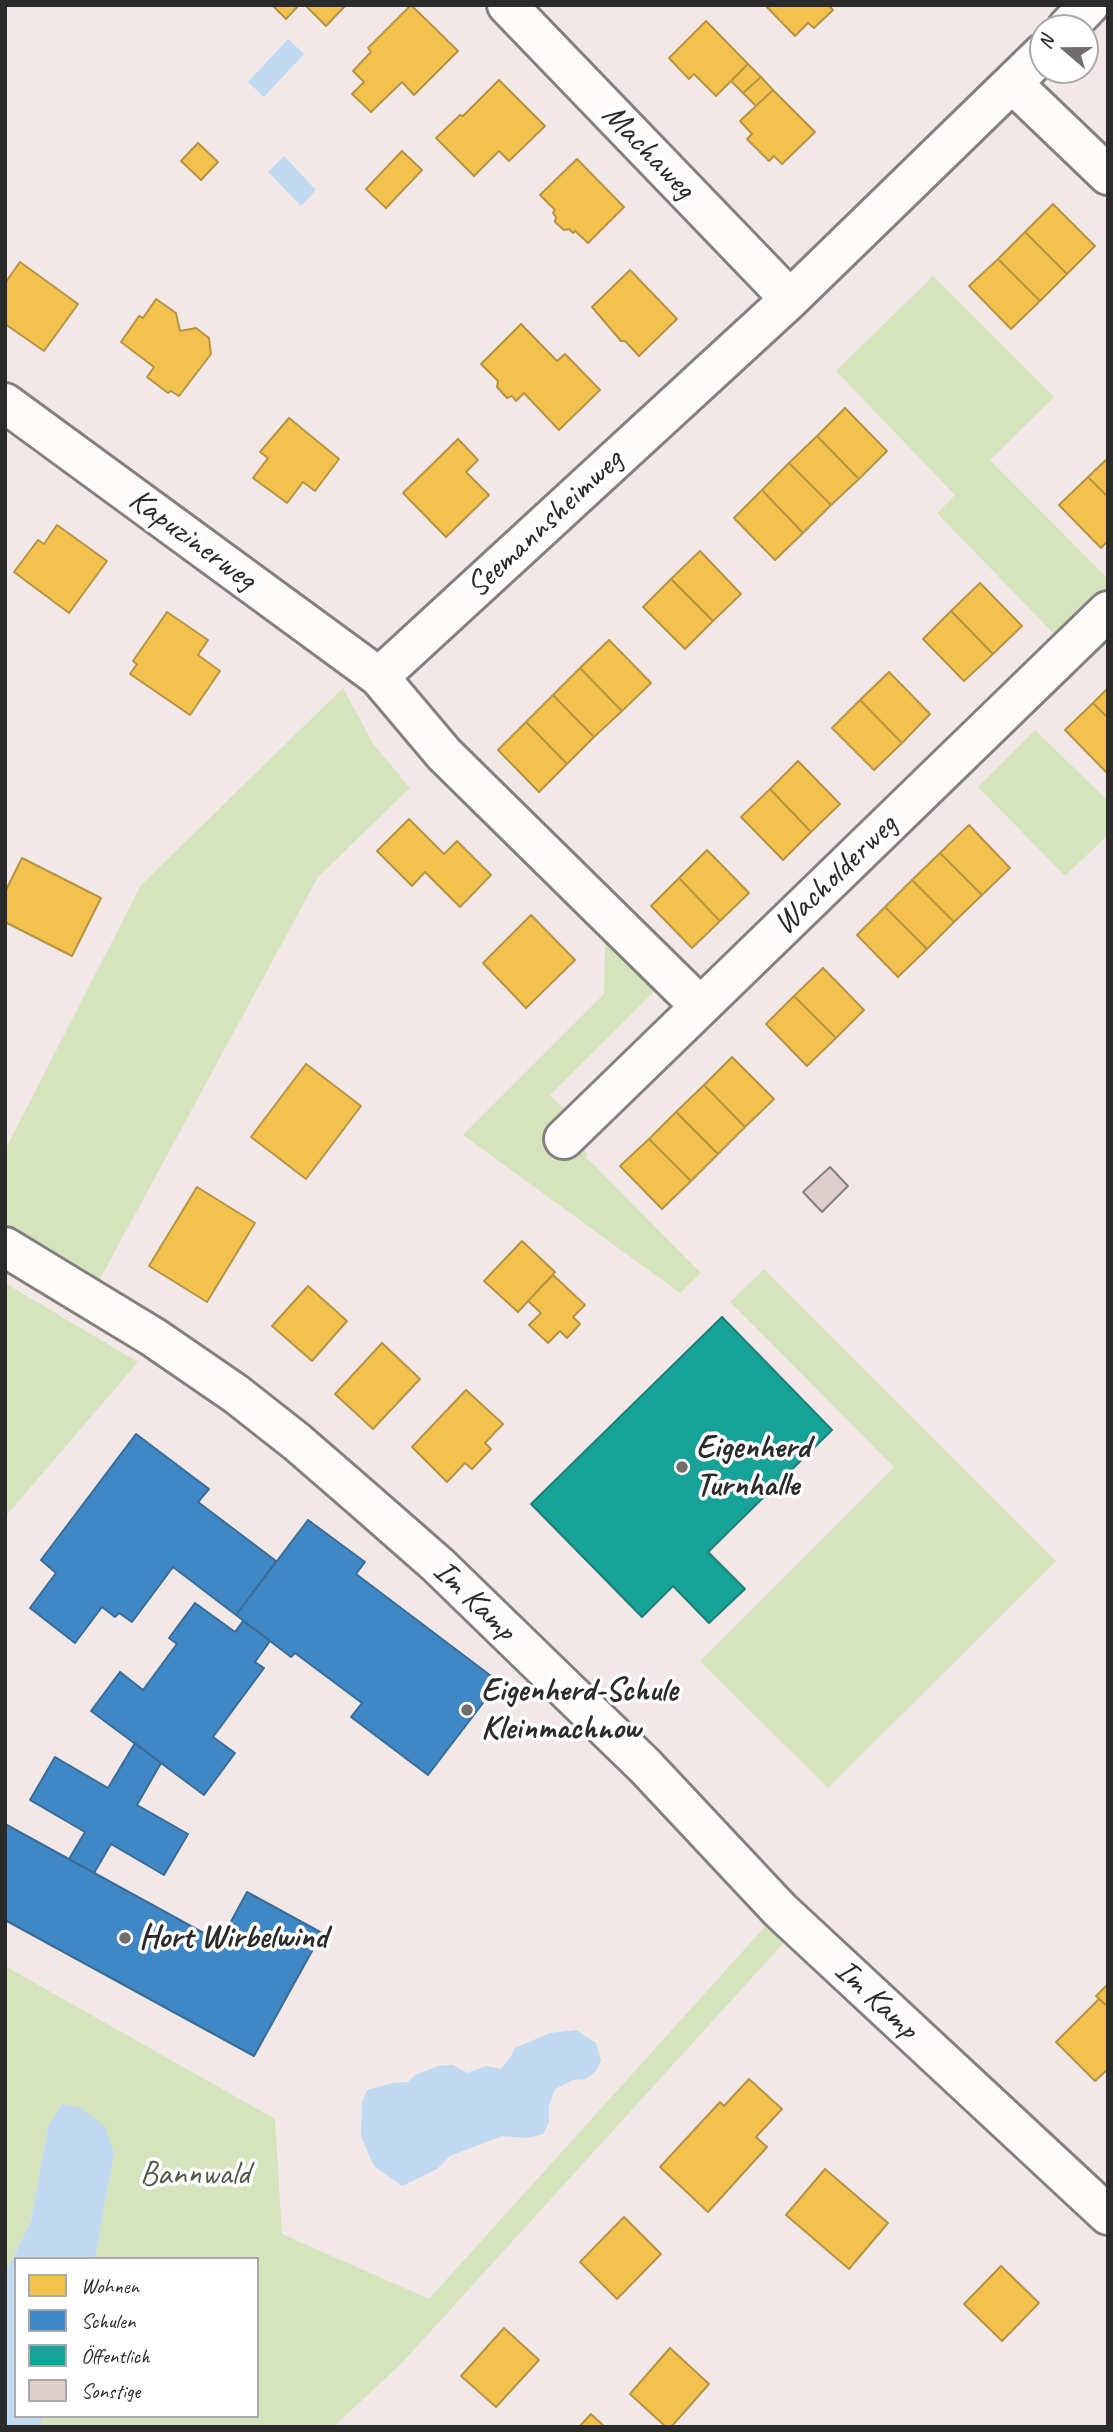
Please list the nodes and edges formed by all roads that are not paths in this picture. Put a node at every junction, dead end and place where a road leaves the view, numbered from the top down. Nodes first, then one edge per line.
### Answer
1 (507, 5) edge
2 (1029, 67) edge
3 (1013, 84) junction
4 (1108, 175) edge
5 (790, 299) junction
6 (5, 403) edge
7 (1108, 611) edge
8 (379, 677) junction
9 (700, 1006) junction
10 (564, 1139) dead end
11 (5, 1247) edge
12 (1108, 2215) edge

1 - 5 street, Machaweg
2 - 3 street, Seemannsheimweg
3 - 4 street
3 - 5 street, Seemannsheimweg
5 - 8 street, Seemannsheimweg
6 - 8 street, Kapuzinerweg
7 - 9 street, Wacholderweg
8 - 9 street
9 - 10 street, Wacholderweg
11 - 12 street, Im Kamp

